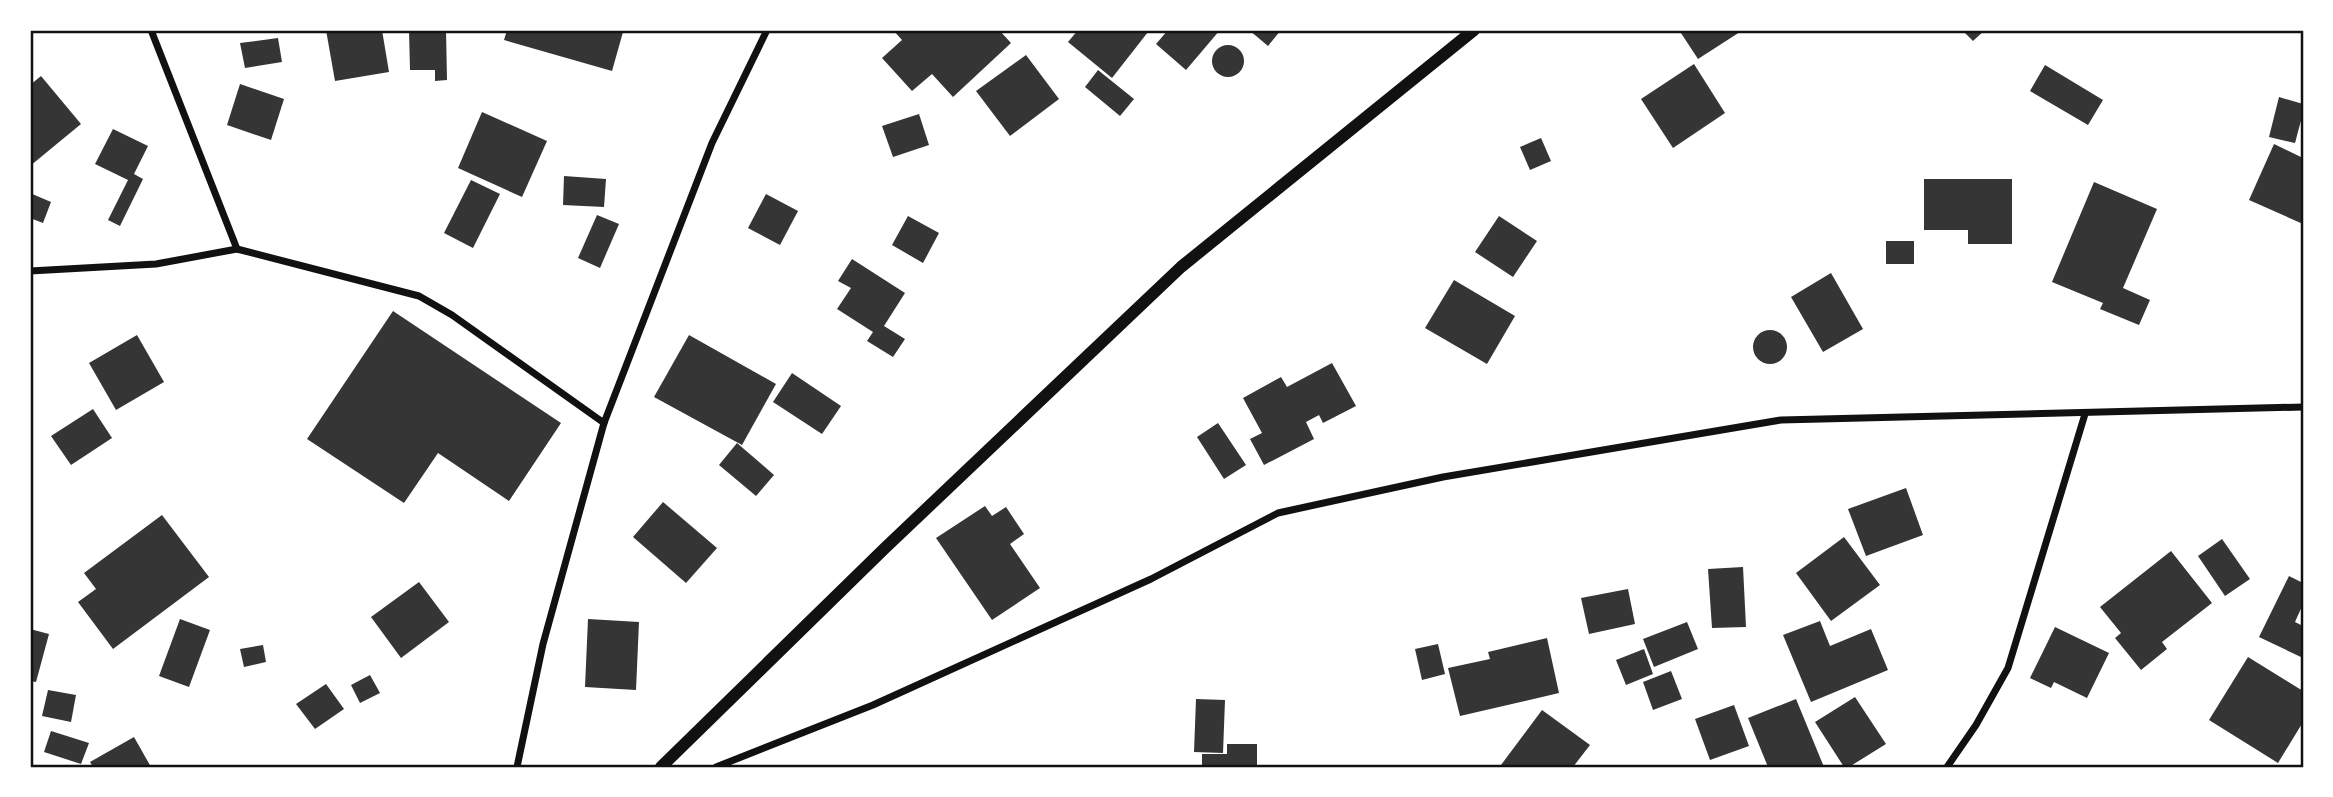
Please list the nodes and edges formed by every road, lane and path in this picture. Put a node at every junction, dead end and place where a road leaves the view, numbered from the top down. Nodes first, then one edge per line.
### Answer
1 (151, 30) edge
2 (767, 30) edge
3 (1474, 30) edge
4 (237, 248) junction
5 (30, 271) edge
6 (2303, 408) edge
7 (2085, 414) junction
8 (604, 423) junction
9 (517, 767) edge
10 (661, 767) edge
11 (716, 767) edge
12 (1947, 767) edge

1 - 4 street
2 - 8 street
3 - 10 street
4 - 5 street
4 - 8 street
6 - 7 street
7 - 11 street
7 - 12 street
8 - 9 street

